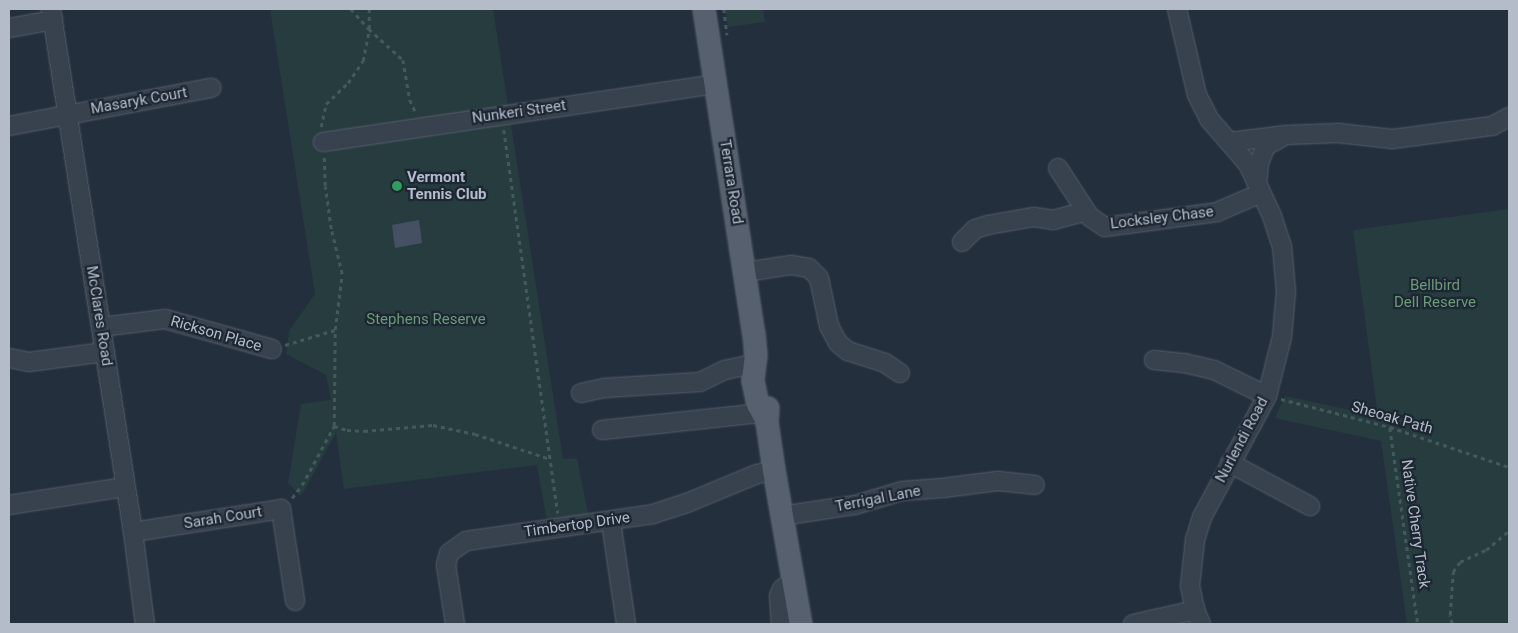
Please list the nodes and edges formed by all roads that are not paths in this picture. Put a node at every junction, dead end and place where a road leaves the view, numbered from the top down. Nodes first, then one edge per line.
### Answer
1 (704, 9) edge
2 (1177, 9) edge
3 (52, 14) edge
4 (9, 28) edge
5 (715, 84) junction
6 (211, 88) dead end
7 (68, 116) junction
8 (1509, 117) edge
9 (9, 126) edge
10 (1287, 135) junction
11 (323, 142) road end
12 (1230, 142) junction
13 (1058, 168) dead end
14 (1259, 188) junction
15 (1086, 211) junction
16 (962, 242) dead end
17 (745, 272) junction
18 (101, 327) junction
19 (272, 349) road end
20 (105, 352) junction
21 (9, 358) edge
22 (1154, 360) dead end
23 (757, 361) junction
24 (900, 373) dead end
25 (581, 393) dead end
26 (1267, 396) junction
27 (765, 416) junction
28 (602, 430) dead end
29 (1230, 463) junction
30 (774, 470) junction
31 (1035, 485) dead end
32 (124, 487) junction
33 (9, 505) edge
34 (1310, 506) dead end
35 (781, 516) junction
36 (611, 522) junction
37 (133, 532) junction
38 (792, 581) junction
39 (295, 601) dead end
40 (1198, 617) edge
41 (145, 624) edge
42 (455, 624) edge
43 (626, 624) edge
44 (781, 624) edge
45 (802, 624) edge
46 (1132, 624) edge

1 - 5 main road, Terrara Road
2 - 12 street, Nurlendi Road
3 - 4 street
3 - 7 street, McClares Road
5 - 11 street, Nunkeri Street
5 - 17 main road, Terrara Road
6 - 7 street, Masaryk Court
7 - 9 street, Masaryk Court
7 - 18 street, McClares Road
8 - 10 street
10 - 12 street
10 - 14 street
12 - 14 street, Nurlendi Road
13 - 15 street, Locksley Chase
14 - 15 street, Locksley Chase
14 - 26 street, Nurlendi Road
15 - 16 street
17 - 23 main road, Terrara Road
17 - 24 street
18 - 19 street, Rickson Place
18 - 20 street, McClares Road
20 - 21 street
20 - 32 street, McClares Road
22 - 26 street
23 - 25 street
23 - 27 main road, Terrara Road
26 - 29 street, Nurlendi Road
27 - 28 street
27 - 30 main road, Terrara Road
29 - 34 street
29 - 40 street, Nurlendi Road
30 - 35 main road, Terrara Road
30 - 36 street, Timbertop Drive
31 - 35 street, Terrigal Lane
32 - 33 street
32 - 37 street, McClares Road
35 - 38 main road, Terrara Road
36 - 42 street, Timbertop Drive
36 - 43 street
37 - 39 street, Sarah Court
37 - 41 street, McClares Road
38 - 44 street
38 - 45 main road, Terrara Road
40 - 46 street

